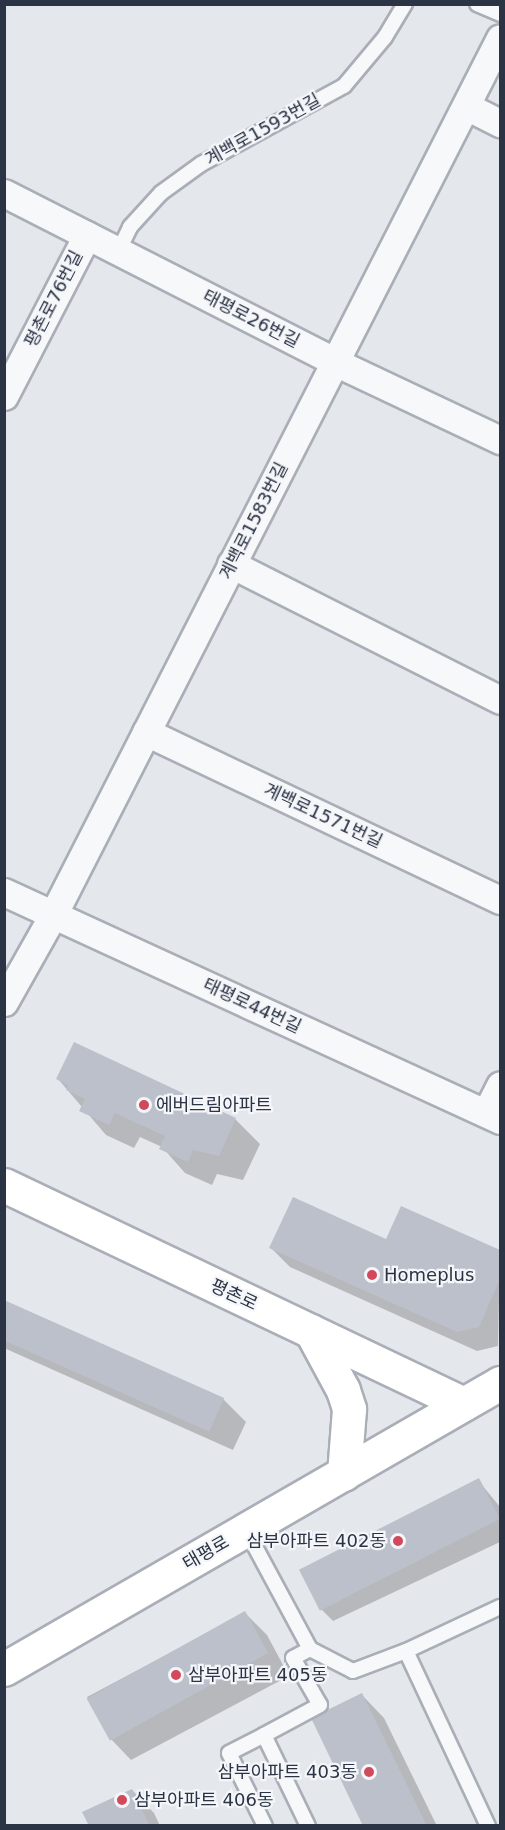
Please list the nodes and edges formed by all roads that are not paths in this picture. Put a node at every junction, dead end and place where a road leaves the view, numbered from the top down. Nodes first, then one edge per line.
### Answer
1 (405, 4) edge
2 (477, 4) edge
3 (501, 14) edge
4 (501, 38) edge
5 (468, 107) junction
6 (501, 123) edge
7 (4, 193) edge
8 (87, 235) junction
9 (118, 252) junction
10 (335, 362) junction
11 (4, 396) edge
12 (501, 440) edge
13 (231, 564) junction
14 (501, 700) edge
15 (146, 732) junction
16 (4, 892) edge
17 (501, 900) edge
18 (53, 915) junction
19 (4, 1002) edge
20 (501, 1085) edge
21 (493, 1116) edge
22 (4, 1185) edge
23 (311, 1331) junction
24 (501, 1383) edge
25 (464, 1404) junction
26 (344, 1473) junction
27 (246, 1530) junction
28 (501, 1606) edge
29 (310, 1648) junction
30 (406, 1651) junction
31 (4, 1670) edge
32 (264, 1735) junction
33 (266, 1826) edge
34 (308, 1826) edge
35 (488, 1826) edge

1 - 9 lane, 계백로1593번길
2 - 3 lane
4 - 5 street, 계백로1583번길
5 - 6 street
5 - 10 street, 계백로1583번길
7 - 8 street, 태평로26번길
8 - 9 street, 태평로26번길
8 - 11 street, 평촌로76번길
9 - 10 street, 태평로26번길
10 - 12 street, 태평로26번길
10 - 13 street, 계백로1583번길
13 - 14 street
13 - 15 street, 계백로1583번길
15 - 17 street, 계백로1571번길
15 - 18 street, 계백로1583번길
16 - 18 street, 태평로44번길
18 - 19 street, 계백로1583번길
18 - 21 street, 태평로44번길
20 - 21 street
22 - 23 main road, 평촌로
23 - 25 main road, 평촌로
23 - 26 main road
24 - 25 main road, 태평로
25 - 26 main road, 태평로
26 - 27 main road, 태평로
27 - 29 lane
27 - 31 main road, 태평로
28 - 30 lane
29 - 30 lane
29 - 32 lane
30 - 35 lane
32 - 33 lane
32 - 34 lane

